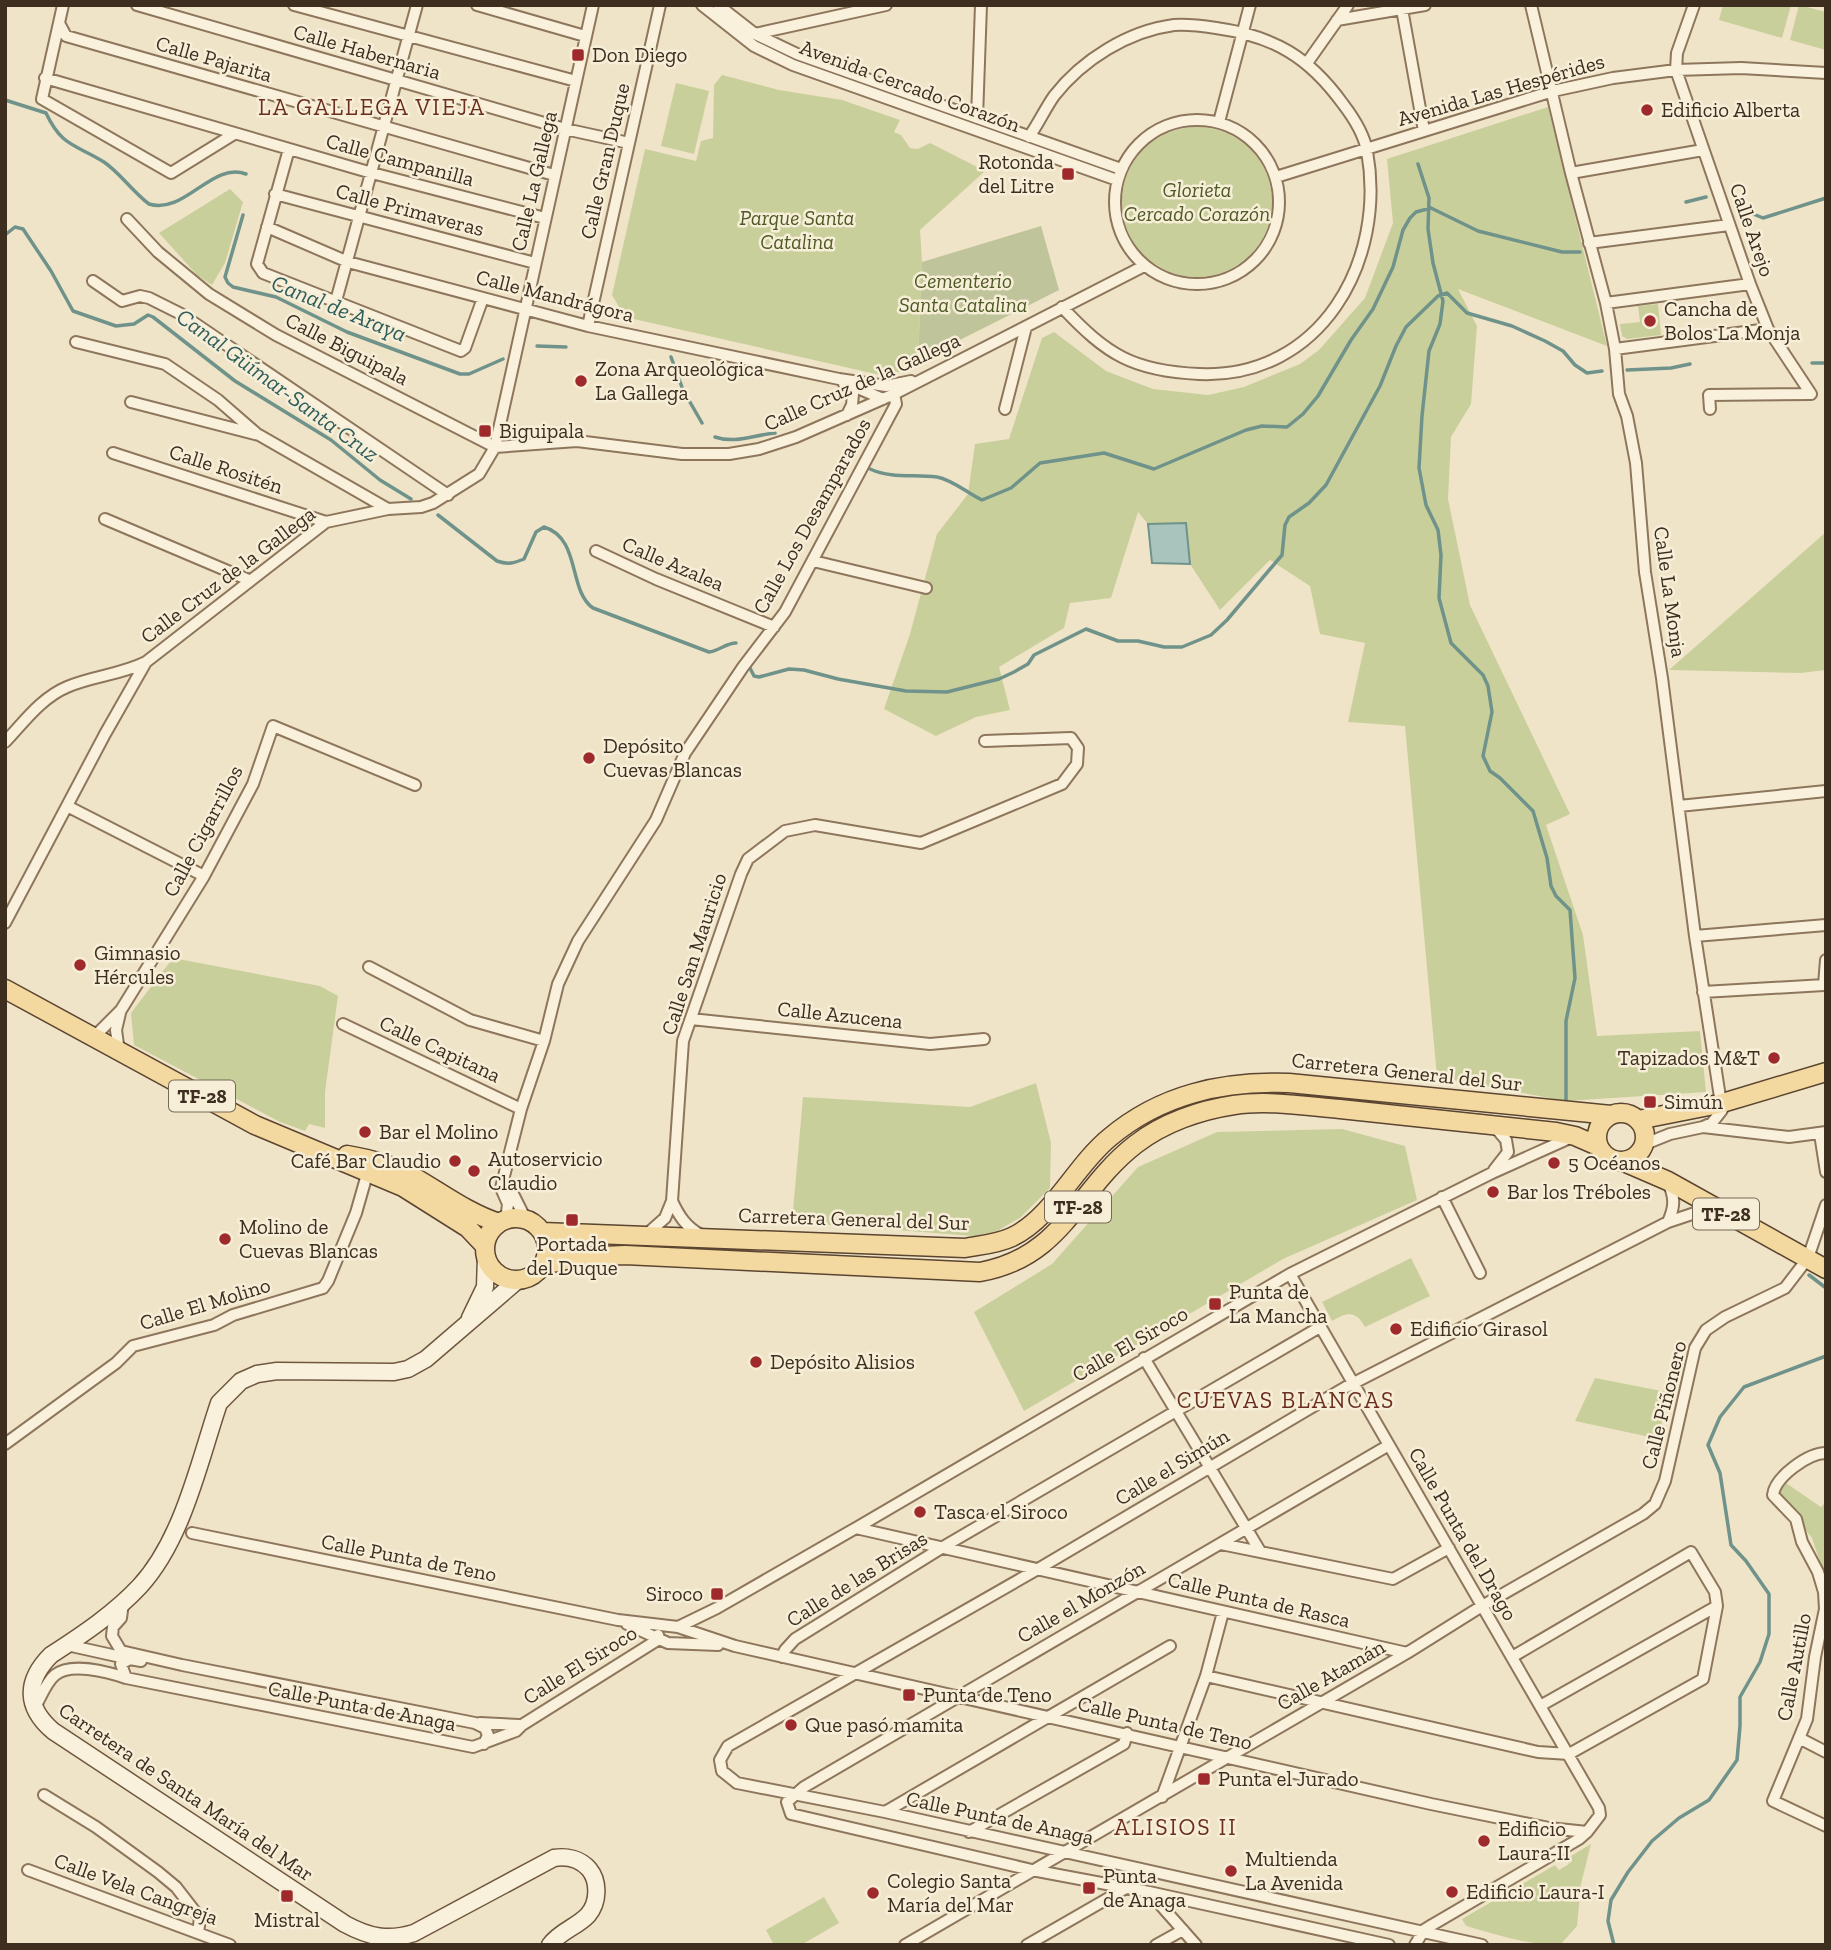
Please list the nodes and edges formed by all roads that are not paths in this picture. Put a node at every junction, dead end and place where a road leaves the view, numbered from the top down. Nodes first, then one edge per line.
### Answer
1 (63, 5) edge
2 (137, 5) edge
3 (294, 5) edge
4 (417, 5) edge
5 (477, 5) edge
6 (593, 5) edge
7 (660, 5) edge
8 (702, 5) edge
9 (718, 5) edge
10 (823, 5) edge
11 (886, 5) edge
12 (981, 5) edge
13 (1250, 5) edge
14 (1348, 5) edge
15 (1425, 5) edge
16 (1531, 5) edge
17 (1694, 5) edge
18 (1402, 9) junction
19 (826, 17) junction
20 (1337, 20) junction
21 (59, 23) junction
22 (1243, 32) junction
23 (755, 34) junction
24 (66, 36) junction
25 (585, 36) junction
26 (409, 38) junction
27 (53, 44) junction
28 (1307, 63) junction
29 (1676, 70) junction
30 (1826, 73) edge
31 (46, 78) junction
32 (396, 81) junction
33 (576, 81) junction
34 (1553, 91) junction
35 (976, 118) junction
36 (1219, 122) junction
37 (383, 128) junction
38 (565, 128) junction
39 (1424, 131) junction
40 (234, 134) junction
41 (1029, 137) junction
42 (629, 143) junction
43 (289, 149) junction
44 (1367, 149) junction
45 (1703, 150) junction
46 (372, 173) junction
47 (1571, 173) junction
48 (1119, 174) junction
49 (554, 175) junction
50 (1276, 177) junction
51 (275, 194) junction
52 (360, 216) junction
53 (545, 218) junction
54 (127, 219) dead end
55 (1729, 225) junction
56 (267, 227) junction
57 (1589, 243) junction
58 (348, 262) junction
59 (535, 263) junction
60 (1144, 266) junction
61 (93, 281) dead end
62 (1750, 284) junction
63 (483, 298) junction
64 (336, 301) junction
65 (1606, 303) junction
66 (1062, 307) junction
67 (526, 309) junction
68 (588, 326) junction
69 (1026, 327) junction
70 (1768, 329) junction
71 (76, 342) dead end
72 (1615, 349) junction
73 (839, 379) junction
74 (923, 379) junction
75 (888, 396) junction
76 (131, 402) dead end
77 (1005, 408) dead end
78 (1710, 409) dead end
79 (846, 415) junction
80 (259, 435) junction
81 (495, 447) junction
82 (113, 453) dead end
83 (448, 495) junction
84 (388, 509) junction
85 (105, 519) dead end
86 (326, 522) junction
87 (596, 551) dead end
88 (813, 561) junction
89 (249, 580) junction
90 (926, 588) dead end
91 (774, 627) junction
92 (146, 662) junction
93 (985, 741) dead end
94 (5, 742) edge
95 (415, 785) dead end
96 (1826, 791) edge
97 (67, 806) junction
98 (1679, 806) junction
99 (204, 876) junction
100 (5, 923) edge
101 (1826, 925) edge
102 (1695, 936) junction
103 (1826, 960) edge
104 (369, 967) dead end
105 (1826, 972) edge
106 (5, 989) edge
107 (1703, 992) junction
108 (121, 1010) junction
109 (691, 1018) junction
110 (343, 1024) dead end
111 (88, 1035) junction
112 (984, 1039) dead end
113 (544, 1041) junction
114 (119, 1052) junction
115 (1826, 1072) edge
116 (1719, 1104) junction
117 (521, 1109) junction
118 (1611, 1115) junction
119 (1638, 1120) junction
120 (1494, 1126) junction
121 (1703, 1127) junction
122 (1823, 1133) edge
123 (1575, 1136) junction
124 (1645, 1144) junction
125 (1598, 1146) junction
126 (320, 1150) junction
127 (1625, 1162) junction
128 (368, 1171) junction
129 (1826, 1172) edge
130 (1492, 1173) junction
131 (503, 1180) junction
132 (1668, 1181) junction
133 (1442, 1197) junction
134 (671, 1201) junction
135 (1826, 1205) edge
136 (1713, 1207) junction
137 (526, 1220) junction
138 (503, 1221) junction
139 (1668, 1222) junction
140 (542, 1232) junction
141 (647, 1234) junction
142 (707, 1237) junction
143 (486, 1251) junction
144 (1808, 1258) junction
145 (543, 1265) junction
146 (1826, 1269) edge
147 (1480, 1273) dead end
148 (1290, 1274) junction
149 (518, 1280) junction
150 (468, 1321) junction
151 (1320, 1327) junction
152 (1144, 1358) junction
153 (1353, 1384) junction
154 (1177, 1412) junction
155 (5, 1444) edge
156 (1389, 1446) junction
157 (1826, 1452) edge
158 (1210, 1467) junction
159 (185, 1504) junction
160 (1655, 1504) joint
161 (856, 1528) junction
162 (1247, 1528) junction
163 (192, 1533) junction
164 (1221, 1544) junction
165 (943, 1547) junction
166 (1449, 1548) junction
167 (1260, 1551) junction
168 (161, 1559) junction
169 (1038, 1569) junction
170 (1135, 1592) junction
171 (124, 1603) junction
172 (1482, 1606) junction
173 (1717, 1606) junction
174 (717, 1608) junction
175 (1223, 1612) junction
176 (618, 1620) junction
177 (659, 1623) junction
178 (633, 1627) junction
179 (678, 1627) junction
180 (701, 1635) junction
181 (659, 1639) junction
182 (677, 1643) junction
183 (67, 1645) junction
184 (735, 1646) junction
185 (1170, 1646) dead end
186 (639, 1651) junction
187 (1407, 1653) junction
188 (132, 1656) junction
189 (782, 1657) junction
190 (1512, 1657) junction
191 (856, 1674) junction
192 (1206, 1676) junction
193 (126, 1678) junction
194 (958, 1696) junction
195 (1321, 1703) junction
196 (1540, 1706) junction
197 (34, 1709) junction
198 (1051, 1716) junction
199 (475, 1723) junction
200 (522, 1725) junction
201 (1127, 1733) junction
202 (1799, 1738) junction
203 (484, 1744) junction
204 (1182, 1746) junction
205 (1826, 1752) edge
206 (1569, 1754) junction
207 (1227, 1758) junction
208 (722, 1771) joint
209 (44, 1795) dead end
210 (795, 1795) junction
211 (1162, 1797) junction
212 (885, 1812) junction
213 (1826, 1826) edge
214 (1549, 1828) junction
215 (969, 1832) junction
216 (1587, 1832) junction
217 (1065, 1852) junction
218 (1555, 1852) junction
219 (28, 1870) dead end
220 (1032, 1870) junction
221 (1126, 1888) junction
222 (1149, 1892) junction
223 (1183, 1930) junction
224 (1424, 1930) junction
225 (198, 1933) junction
226 (230, 1945) edge
227 (550, 1945) edge
228 (905, 1945) edge
229 (1027, 1945) edge
230 (1156, 1945) edge
231 (1196, 1945) edge
232 (1389, 1945) edge
233 (1415, 1945) edge
234 (1482, 1945) edge

1 - 21 street
2 - 32 street, Calle Habernaria
3 - 26 street
4 - 26 street
5 - 25 street
6 - 25 street, Calle La Gallega
7 - 42 street, Calle Gran Duque
8 - 48 street, Avenida Cercado Corazón
9 - 23 street, Avenida Cercado Corazón
10 - 19 street
11 - 19 street
12 - 35 street
13 - 22 street
14 - 20 street
15 - 18 street
16 - 34 street, Calle La Monja
17 - 29 street
18 - 20 street
18 - 39 street
19 - 23 street
20 - 28 street
21 - 24 street
21 - 27 street
22 - 28 street
22 - 36 street
22 - 41 street
23 - 35 street, Avenida Cercado Corazón
24 - 27 street
24 - 37 street, Calle Pajarita
25 - 33 street, Calle La Gallega
26 - 32 street
26 - 33 street
27 - 31 street
28 - 44 street
29 - 30 street, Avenida Las Hespérides
29 - 34 street, Avenida Las Hespérides
29 - 45 street, Calle Arejo
31 - 40 street, Calle Campanilla
31 - 40 street
32 - 37 street
32 - 38 street, Calle Habernaria
33 - 38 street, Calle La Gallega
34 - 39 street, Avenida Las Hespérides
34 - 47 street, Calle La Monja
35 - 41 street, Avenida Cercado Corazón
36 - 48 street
36 - 50 street
37 - 46 street
37 - 49 street, Calle Pajarita
38 - 42 street, Calle Habernaria
38 - 49 street, Calle La Gallega
39 - 44 street, Avenida Las Hespérides
40 - 43 street, Calle Campanilla
41 - 48 street, Avenida Cercado Corazón
42 - 68 street, Calle Gran Duque
43 - 46 street, Calle Campanilla
43 - 51 street
44 - 50 street, Avenida Las Hespérides
44 - 66 street
45 - 47 street
45 - 55 street, Calle Arejo
46 - 52 street
46 - 53 street, Calle Campanilla
47 - 57 street, Calle La Monja
48 - 60 street
49 - 53 street, Calle La Gallega
50 - 60 street
51 - 52 street, Calle Primaveras
51 - 56 street
52 - 58 street
52 - 59 street, Calle Primaveras
53 - 59 street, Calle La Gallega
54 - 81 street, Calle Biguipala
55 - 57 street
55 - 62 street, Calle Arejo
56 - 58 street, Calle Mandrágora
56 - 64 street
57 - 65 street, Calle La Monja
58 - 63 street, Calle Mandrágora
58 - 64 street
59 - 67 street, Calle La Gallega
60 - 66 street, Calle Cruz de la Gallega
61 - 83 street
62 - 65 street
62 - 70 street, Calle Arejo
63 - 64 street
63 - 67 street, Calle Mandrágora
65 - 72 street, Calle La Monja
66 - 69 street, Calle Cruz de la Gallega
67 - 68 street, Calle Mandrágora
67 - 81 street, Calle La Gallega
68 - 73 street, Calle Mandrágora
69 - 74 street, Calle Cruz de la Gallega
69 - 77 street
70 - 72 street
70 - 78 street, Calle Arejo
71 - 80 street
72 - 98 street, Calle La Monja
73 - 74 street, Calle Mandrágora
73 - 75 street, Calle Mandrágora
73 - 79 street
74 - 75 street, Calle Cruz de la Gallega
75 - 79 street, Calle Cruz de la Gallega
75 - 88 street, Calle Los Desamparados
76 - 80 street
79 - 81 street, Calle Cruz de la Gallega
80 - 84 street
81 - 83 street, Calle Cruz de la Gallega
82 - 86 street, Calle Rositén
83 - 84 street, Calle Cruz de la Gallega
84 - 86 street, Calle Cruz de la Gallega
85 - 89 street
86 - 89 street, Calle Cruz de la Gallega
87 - 91 street, Calle Azalea
88 - 90 street
88 - 91 street, Calle Los Desamparados
89 - 92 street, Calle Cruz de la Gallega
91 - 113 street, Calle Los Desamparados
92 - 94 street, Calle Cruz de la Gallega
92 - 97 street
93 - 109 street, Calle San Mauricio
95 - 99 street, Calle Cigarrillos
96 - 98 street
97 - 99 street
97 - 100 street
98 - 102 street, Calle La Monja
99 - 108 street, Calle Cigarrillos
101 - 102 street
102 - 107 street, Calle La Monja
103 - 105 street
104 - 113 street
105 - 107 street
106 - 111 main road, TF-28
107 - 116 street, Calle La Monja
108 - 111 street
108 - 114 street
109 - 112 street, Calle Azucena
109 - 134 street, Calle San Mauricio
110 - 117 street, Calle Capitana
111 - 114 main road, TF-28
113 - 117 street, Calle Los Desamparados
114 - 126 main road, TF-28
115 - 116 main road, TF-28
116 - 119 main road, TF-28
116 - 121 street
117 - 131 street, Calle Los Desamparados
118 - 119 main road, TF-28
118 - 125 main road
118 - 142 main road, Carretera General del Sur / TF-28
119 - 124 main road
120 - 123 main road, Carretera General del Sur / TF-28
120 - 130 street
120 - 145 main road, Carretera General del Sur / TF-28
121 - 122 street
121 - 124 street
122 - 129 street
123 - 125 main road, Carretera General del Sur / TF-28
123 - 130 street, Calle El Siroco
124 - 127 main road
125 - 127 main road, TF-28
126 - 128 main road, TF-28
126 - 138 main road, TF-28
127 - 132 main road, TF-28
128 - 143 main road, TF-28
128 - 155 street, Calle El Molino
130 - 133 street, Calle El Siroco
131 - 137 street
131 - 138 street, Calle Los Desamparados
132 - 136 main road, TF-28
132 - 139 street
133 - 147 street
133 - 148 street, Calle El Siroco
134 - 141 street, Calle San Mauricio
134 - 142 street
135 - 144 street, Calle Piñonero
136 - 139 street, Calle el Simún
136 - 144 main road, TF-28
137 - 138 main road, TF-28
137 - 140 main road
138 - 143 main road
139 - 153 street, Calle el Simún
140 - 141 main road, Carretera General del Sur / TF-28
140 - 145 main road
141 - 142 main road, Carretera General del Sur / TF-28
143 - 149 main road, TF-28
143 - 150 main road, Carretera de Santa María del Mar
144 - 146 main road, TF-28
144 - 160 street, Calle Piñonero
145 - 149 main road, TF-28
148 - 151 street, Calle Punta del Drago
148 - 152 street, Calle El Siroco
149 - 150 main road, Carretera de Santa María del Mar
150 - 159 main road, Carretera de Santa María del Mar
151 - 153 street, Calle Punta del Drago
151 - 154 street, Calle de las Brisas
152 - 154 street
152 - 161 street, Calle El Siroco
153 - 156 street, Calle Punta del Drago
153 - 158 street, Calle el Simún
154 - 158 street
154 - 165 street, Calle de las Brisas
156 - 162 street, Calle el Monzón
156 - 166 street, Calle Punta del Drago
157 - 202 street, Calle Autillo
158 - 162 street
158 - 169 street, Calle el Simún
159 - 163 street
159 - 168 main road, Carretera de Santa María del Mar
160 - 172 street, Calle Atamán
161 - 165 street, Calle Punta de Rasca
161 - 174 street, Calle El Siroco
162 - 164 street, Calle el Monzón
162 - 167 street
163 - 168 street
163 - 176 street, Calle Punta de Teno
164 - 167 street
164 - 170 street, Calle el Monzón
165 - 169 street, Calle Punta de Rasca
165 - 189 street, Calle de las Brisas
166 - 167 street
166 - 172 street, Calle Punta del Drago
168 - 171 main road, Carretera de Santa María del Mar
169 - 170 street, Calle Punta de Rasca
169 - 191 street, Calle el Simún
170 - 175 street, Calle Punta de Rasca
170 - 194 street, Calle el Monzón
171 - 183 main road, Carretera de Santa María del Mar
171 - 188 street
172 - 187 street, Calle Atamán
172 - 190 street, Calle Punta del Drago
173 - 190 street
173 - 196 street
173 - 206 street
174 - 179 street, Calle El Siroco
174 - 180 street, Calle El Siroco
175 - 187 street, Calle Punta de Rasca
175 - 192 street
176 - 177 street, Calle Punta de Teno
176 - 178 street, Calle Punta de Teno
177 - 179 street, Calle Punta de Teno
177 - 181 street
178 - 181 street, Calle Punta de Teno
178 - 186 street
179 - 180 street, Calle Punta de Teno
180 - 182 street
180 - 184 street, Calle Punta de Teno
181 - 182 street, Calle Punta de Teno
181 - 186 street, Calle El Siroco
182 - 184 street, Calle Punta de Teno
183 - 188 street, Calle Punta de Anaga
183 - 197 main road, Carretera de Santa María del Mar
184 - 189 street, Calle Punta de Teno
185 - 198 street
186 - 200 street, Calle El Siroco
187 - 195 street, Calle Atamán
188 - 193 street
188 - 199 street, Calle Punta de Anaga
189 - 191 street, Calle Punta de Teno
190 - 196 street, Calle Punta del Drago
191 - 194 street, Calle Punta de Teno
191 - 208 street, Calle el Simún
192 - 195 street
192 - 204 street
193 - 197 street, Calle Punta de Anaga
193 - 203 street, Calle Punta de Anaga
194 - 198 street, Calle Punta de Teno
194 - 210 street, Calle el Monzón
195 - 206 street
195 - 207 street, Calle Atamán
196 - 206 street, Calle Punta del Drago
197 - 227 main road, Carretera de Santa María del Mar
198 - 201 street, Calle Punta de Teno
198 - 212 street
199 - 200 street, Calle El Siroco
199 - 203 street, Calle Punta de Anaga
200 - 203 street, Calle El Siroco
201 - 204 street, Calle Punta de Teno
201 - 215 street
202 - 205 street
202 - 213 street, Calle Autillo
204 - 207 street, Calle Punta de Teno
204 - 211 street
206 - 216 street, Calle Punta del Drago
207 - 211 street, Calle Atamán
207 - 214 street, Calle Punta de Teno
208 - 210 street, Calle Punta de Anaga
209 - 225 street
210 - 212 street, Calle Punta de Anaga
210 - 220 street, Calle Punta de Anaga
211 - 217 street, Calle Atamán
212 - 215 street, Calle Punta de Anaga
214 - 216 street, Calle Punta de Teno
214 - 218 street
215 - 217 street, Calle Punta de Anaga
216 - 218 street
217 - 220 street, Calle Atamán
217 - 224 street, Calle Punta de Anaga
218 - 224 street
219 - 225 street, Calle Vela Cangreja
220 - 221 street, Calle Punta de Anaga
220 - 228 street, Calle Atamán
221 - 222 street, Calle Punta de Anaga
221 - 229 street
222 - 223 street
222 - 232 street, Calle Punta de Anaga
223 - 230 street
223 - 231 street
224 - 233 street
224 - 234 street, Calle Punta de Anaga
225 - 226 street, Calle Vela Cangreja

